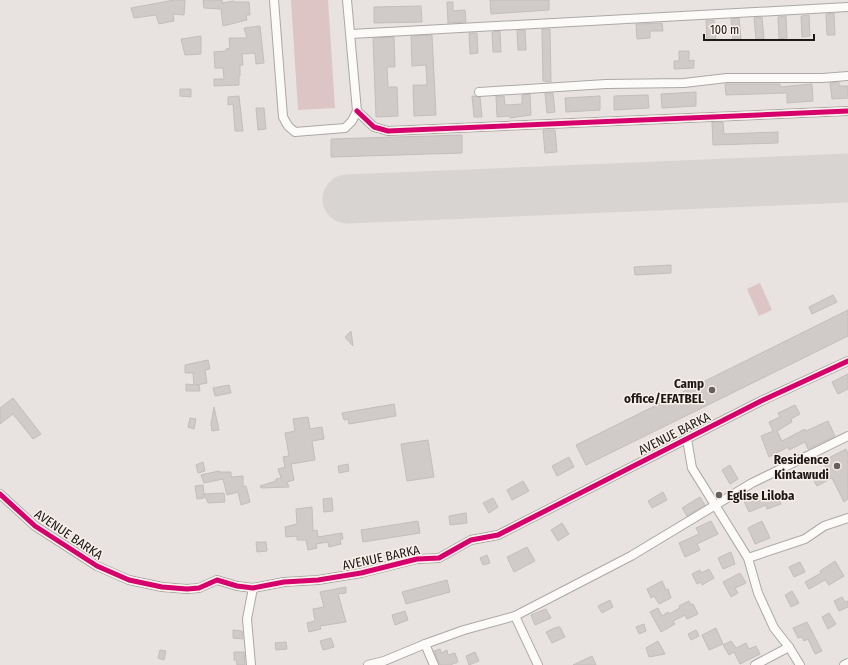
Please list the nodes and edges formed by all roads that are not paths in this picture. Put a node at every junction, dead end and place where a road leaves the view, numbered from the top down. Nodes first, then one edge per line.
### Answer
1 (274, 0) edge
2 (346, 0) edge
3 (848, 7) edge
4 (351, 34) junction
5 (848, 76) edge
6 (479, 92) dead end
7 (848, 110) edge
8 (357, 111) junction
9 (848, 361) edge
10 (848, 436) edge
11 (687, 439) junction
12 (0, 494) edge
13 (716, 504) junction
14 (848, 518) edge
15 (748, 558) junction
16 (253, 588) junction
17 (515, 616) junction
18 (425, 644) junction
19 (789, 647) junction
20 (848, 663) edge
21 (251, 665) edge
22 (368, 665) edge
23 (434, 665) edge
24 (538, 665) edge
25 (755, 665) edge
26 (800, 665) edge
27 (844, 665) edge

1 - 8 street
2 - 4 street
3 - 4 street
4 - 8 street
5 - 6 street
7 - 8 street
9 - 11 street, AVENUE BARKA
10 - 13 street
11 - 13 street
11 - 16 street, AVENUE BARKA
12 - 16 street, AVENUE BARKA
13 - 15 street
13 - 17 street
14 - 15 street
15 - 19 street
16 - 21 street
17 - 18 street
17 - 24 street
18 - 22 street
18 - 23 street
19 - 25 street
19 - 26 street
20 - 27 street

